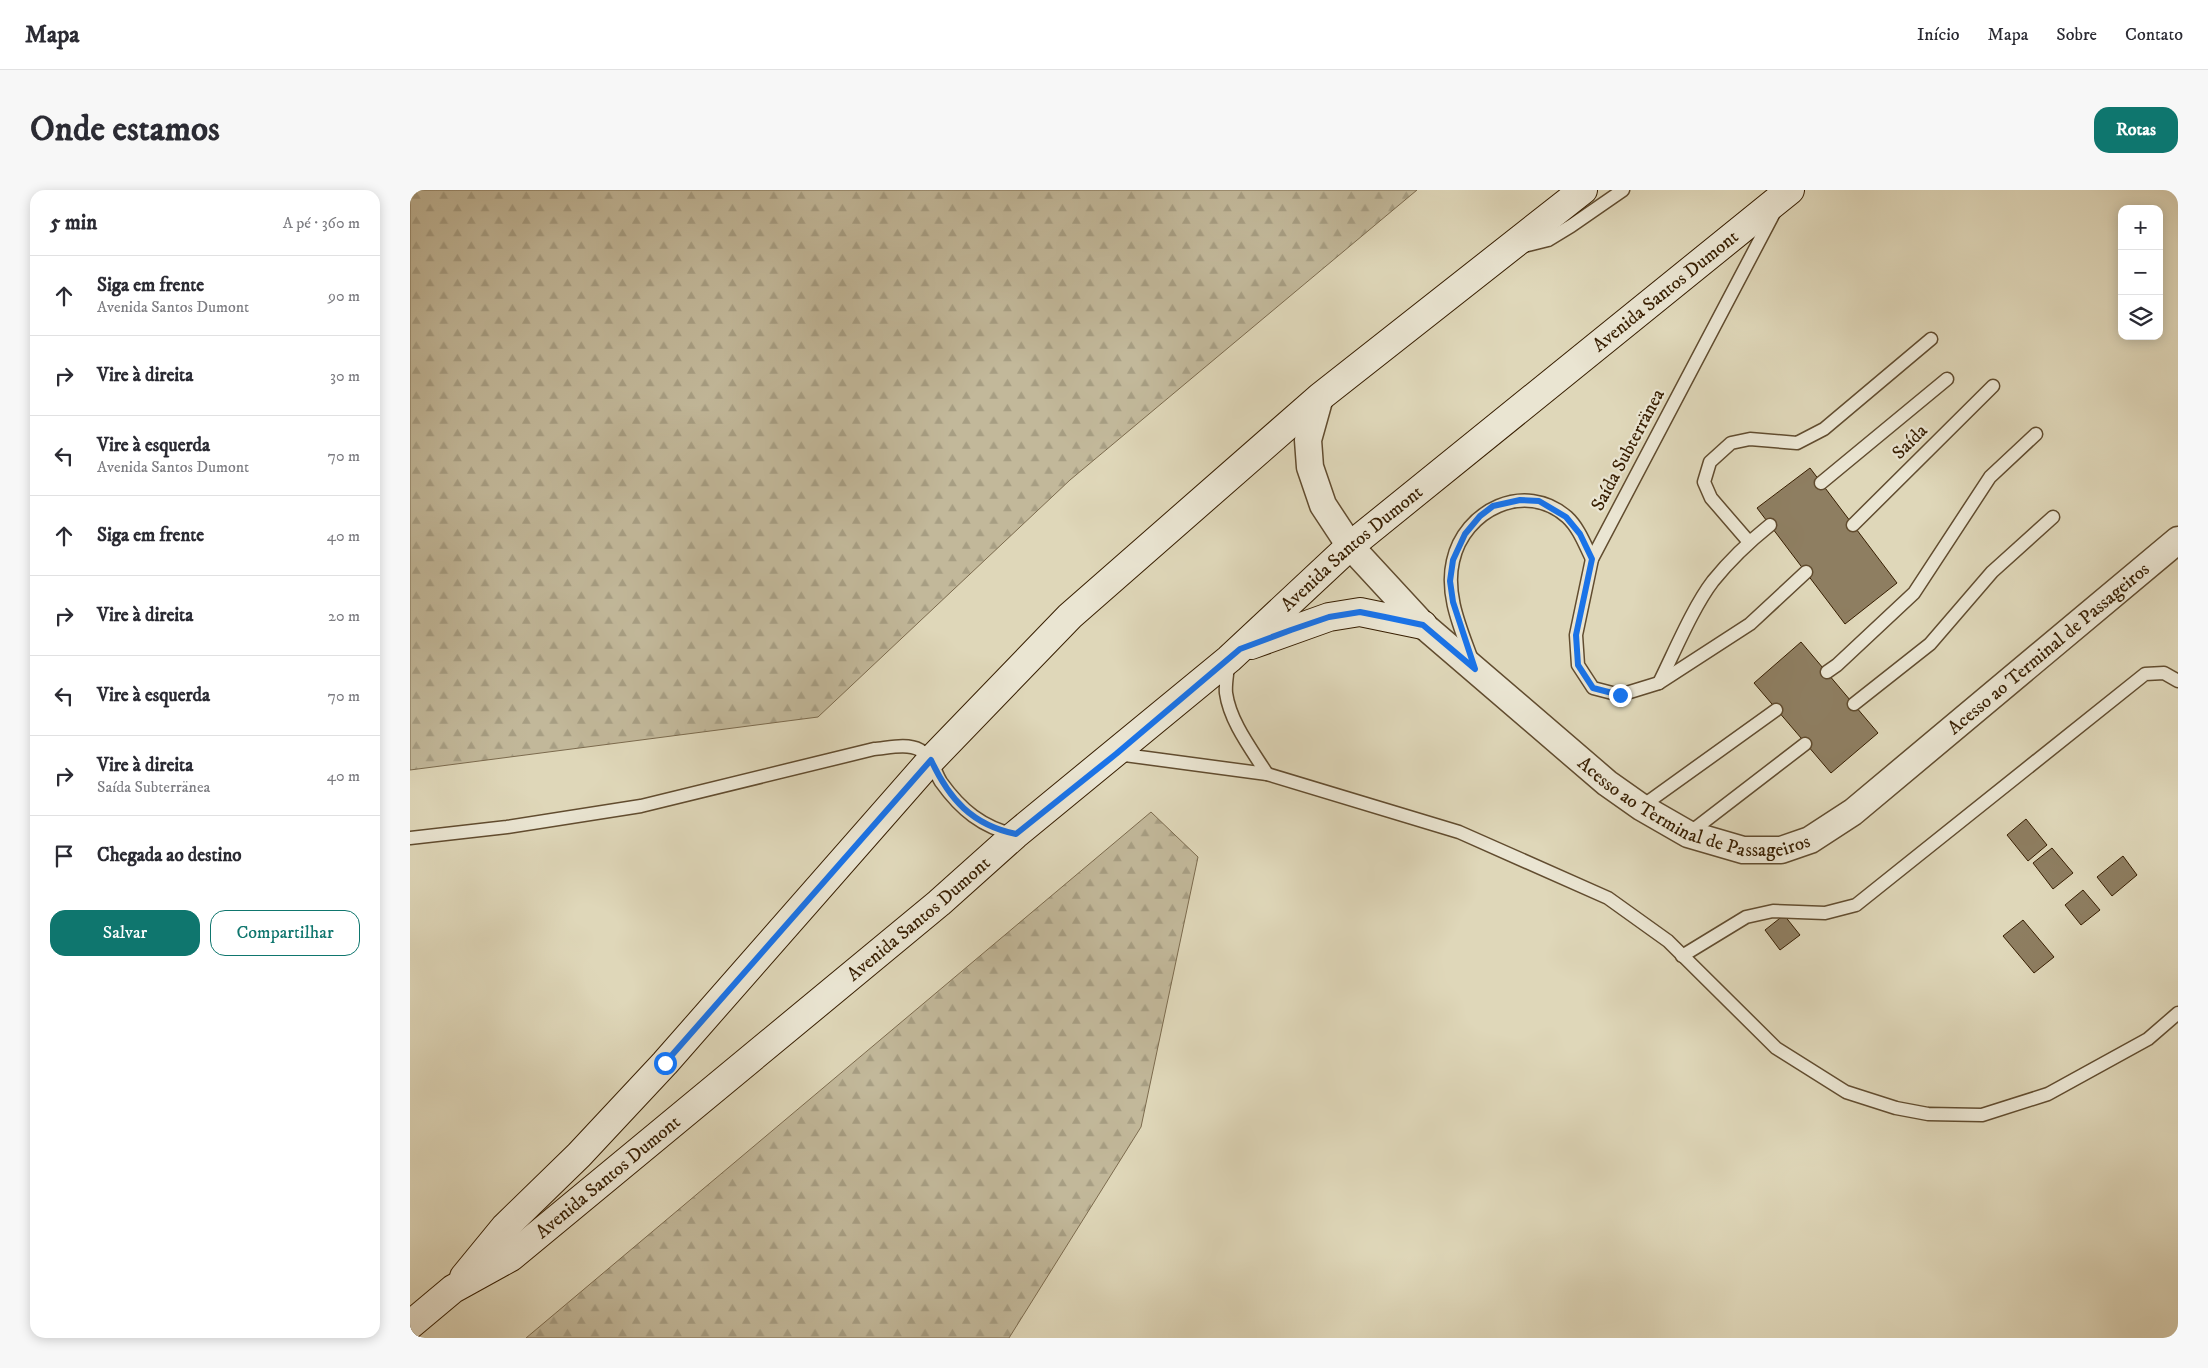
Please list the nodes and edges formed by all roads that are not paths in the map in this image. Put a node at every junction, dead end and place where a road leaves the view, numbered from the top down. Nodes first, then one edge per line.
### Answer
1 (1584, 190) edge
2 (1623, 190) edge
3 (1786, 192) edge
4 (1508, 250) junction
5 (1932, 339) dead end
6 (1946, 379) dead end
7 (1993, 386) dead end
8 (1320, 397) junction
9 (2036, 434) dead end
10 (1821, 482) dead end
11 (2053, 517) dead end
12 (1770, 524) dead end
13 (1853, 525) dead end
14 (2178, 540) edge
15 (1749, 542) junction
16 (1350, 546) junction
17 (1592, 559) junction
18 (1806, 572) dead end
19 (1423, 625) junction
20 (1234, 654) junction
21 (1475, 669) junction
22 (1827, 672) dead end
23 (2178, 681) edge
24 (1659, 683) junction
25 (1854, 704) dead end
26 (1776, 710) dead end
27 (1806, 744) dead end
28 (1116, 754) junction
29 (931, 760) junction
30 (1267, 774) junction
31 (1641, 807) junction
32 (1016, 834) junction
33 (1688, 834) junction
34 (410, 838) edge
35 (1682, 956) junction
36 (2178, 1013) edge
37 (453, 1289) junction
38 (410, 1325) edge

1 - 4 main road, Avenida Santos Dumont
2 - 4 lane
3 - 16 main road, Avenida Santos Dumont
3 - 17 lane, Saída Subterränea
4 - 8 main road, Avenida Santos Dumont
5 - 15 lane
6 - 10 lane
7 - 13 lane, Saída
8 - 16 street, Acesso ao Terminal de Passageiros
8 - 29 main road, Avenida Santos Dumont
9 - 22 lane
11 - 25 lane
12 - 15 lane
14 - 33 street, Acesso ao Terminal de Passageiros
15 - 24 lane
16 - 19 street, Acesso ao Terminal de Passageiros
16 - 20 main road, Avenida Santos Dumont
17 - 21 lane
17 - 24 lane, Saída Subterränea
18 - 24 lane
19 - 20 main road
19 - 21 street, Acesso ao Terminal de Passageiros
20 - 28 main road, Avenida Santos Dumont
20 - 30 lane
21 - 31 street, Acesso ao Terminal de Passageiros
23 - 35 lane
26 - 31 lane
27 - 33 lane
28 - 30 lane
28 - 32 main road, Avenida Santos Dumont
29 - 32 lane
29 - 34 lane
29 - 37 main road, Avenida Santos Dumont
30 - 35 lane
31 - 33 street, Acesso ao Terminal de Passageiros
32 - 37 main road, Avenida Santos Dumont
35 - 36 lane
37 - 38 main road, Avenida Santos Dumont

